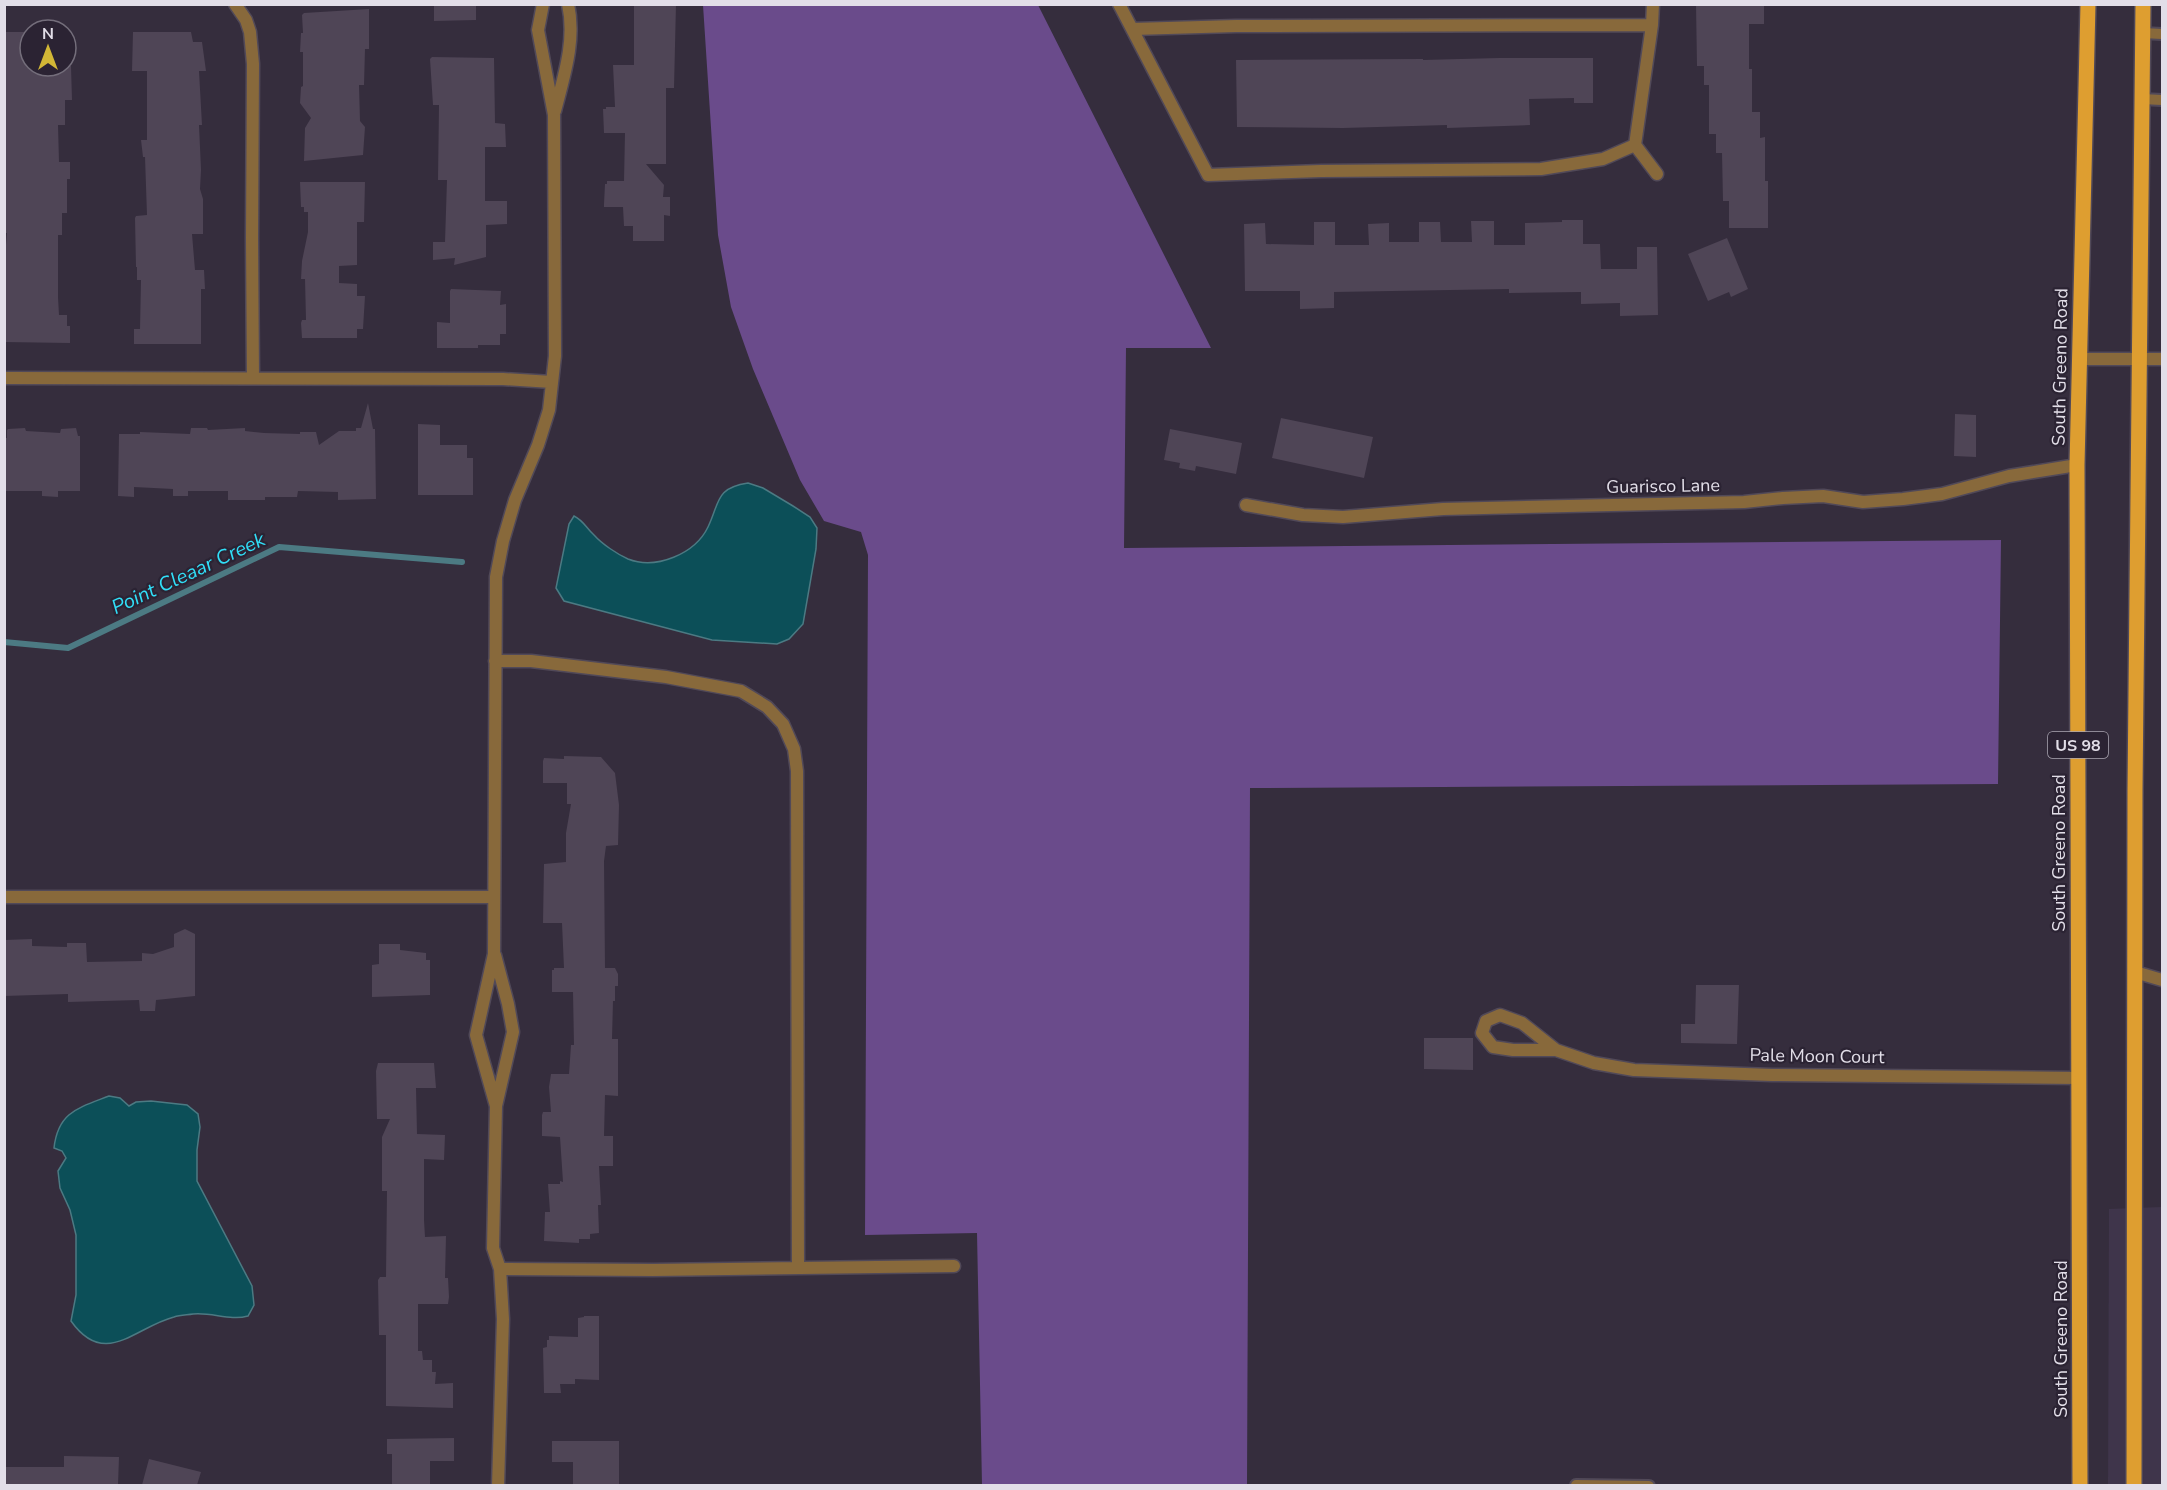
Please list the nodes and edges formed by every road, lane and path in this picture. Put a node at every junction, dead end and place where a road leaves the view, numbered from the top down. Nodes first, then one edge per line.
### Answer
1 (235, 4) edge
2 (543, 4) edge
3 (568, 4) edge
4 (1119, 4) edge
5 (1653, 4) edge
6 (2088, 4) edge
7 (2143, 4) edge
8 (1653, 25) junction
9 (1133, 29) junction
10 (2143, 33) junction
11 (2163, 34) edge
12 (2142, 99) junction
13 (2163, 100) edge
14 (554, 115) junction
15 (1635, 145) junction
16 (1658, 174) dead end
17 (2080, 359) junction
18 (2138, 359) junction
19 (2163, 359) edge
20 (4, 378) edge
21 (253, 378) junction
22 (552, 382) junction
23 (2078, 465) junction
24 (1246, 505) dead end
25 (495, 661) junction
26 (4, 897) edge
27 (494, 897) junction
28 (494, 954) junction
29 (2163, 969) edge
30 (2135, 972) junction
31 (2163, 980) edge
32 (1556, 1050) junction
33 (2079, 1078) junction
34 (496, 1106) junction
35 (954, 1266) dead end
36 (798, 1268) junction
37 (500, 1269) junction
38 (498, 1485) edge
39 (1576, 1485) edge
40 (1650, 1485) edge
41 (2080, 1485) edge
42 (2134, 1485) edge

1 - 21 street
2 - 14 street
3 - 14 street
4 - 9 street
5 - 8 street
6 - 17 main road, South Greeno Road / US 98
7 - 10 main road
8 - 9 street
8 - 15 street
9 - 15 street
10 - 11 lane
10 - 12 main road
12 - 13 lane
12 - 18 main road
14 - 22 street
15 - 16 street
17 - 18 street
17 - 23 main road, South Greeno Road / US 98
18 - 19 street
18 - 30 main road
20 - 21 street
21 - 22 street
22 - 25 street
23 - 24 street, Guarisco Lane
23 - 33 main road, South Greeno Road / US 98
25 - 27 street
25 - 36 street
26 - 27 street
27 - 28 street
28 - 34 street
28 - 34 street
29 - 30 street
30 - 31 street
30 - 42 main road
32 - 32 street, Pale Moon Court
32 - 33 street, Pale Moon Court
33 - 41 main road, South Greeno Road / US 98
34 - 37 street
35 - 36 street
36 - 37 street
37 - 38 street
39 - 40 lane

